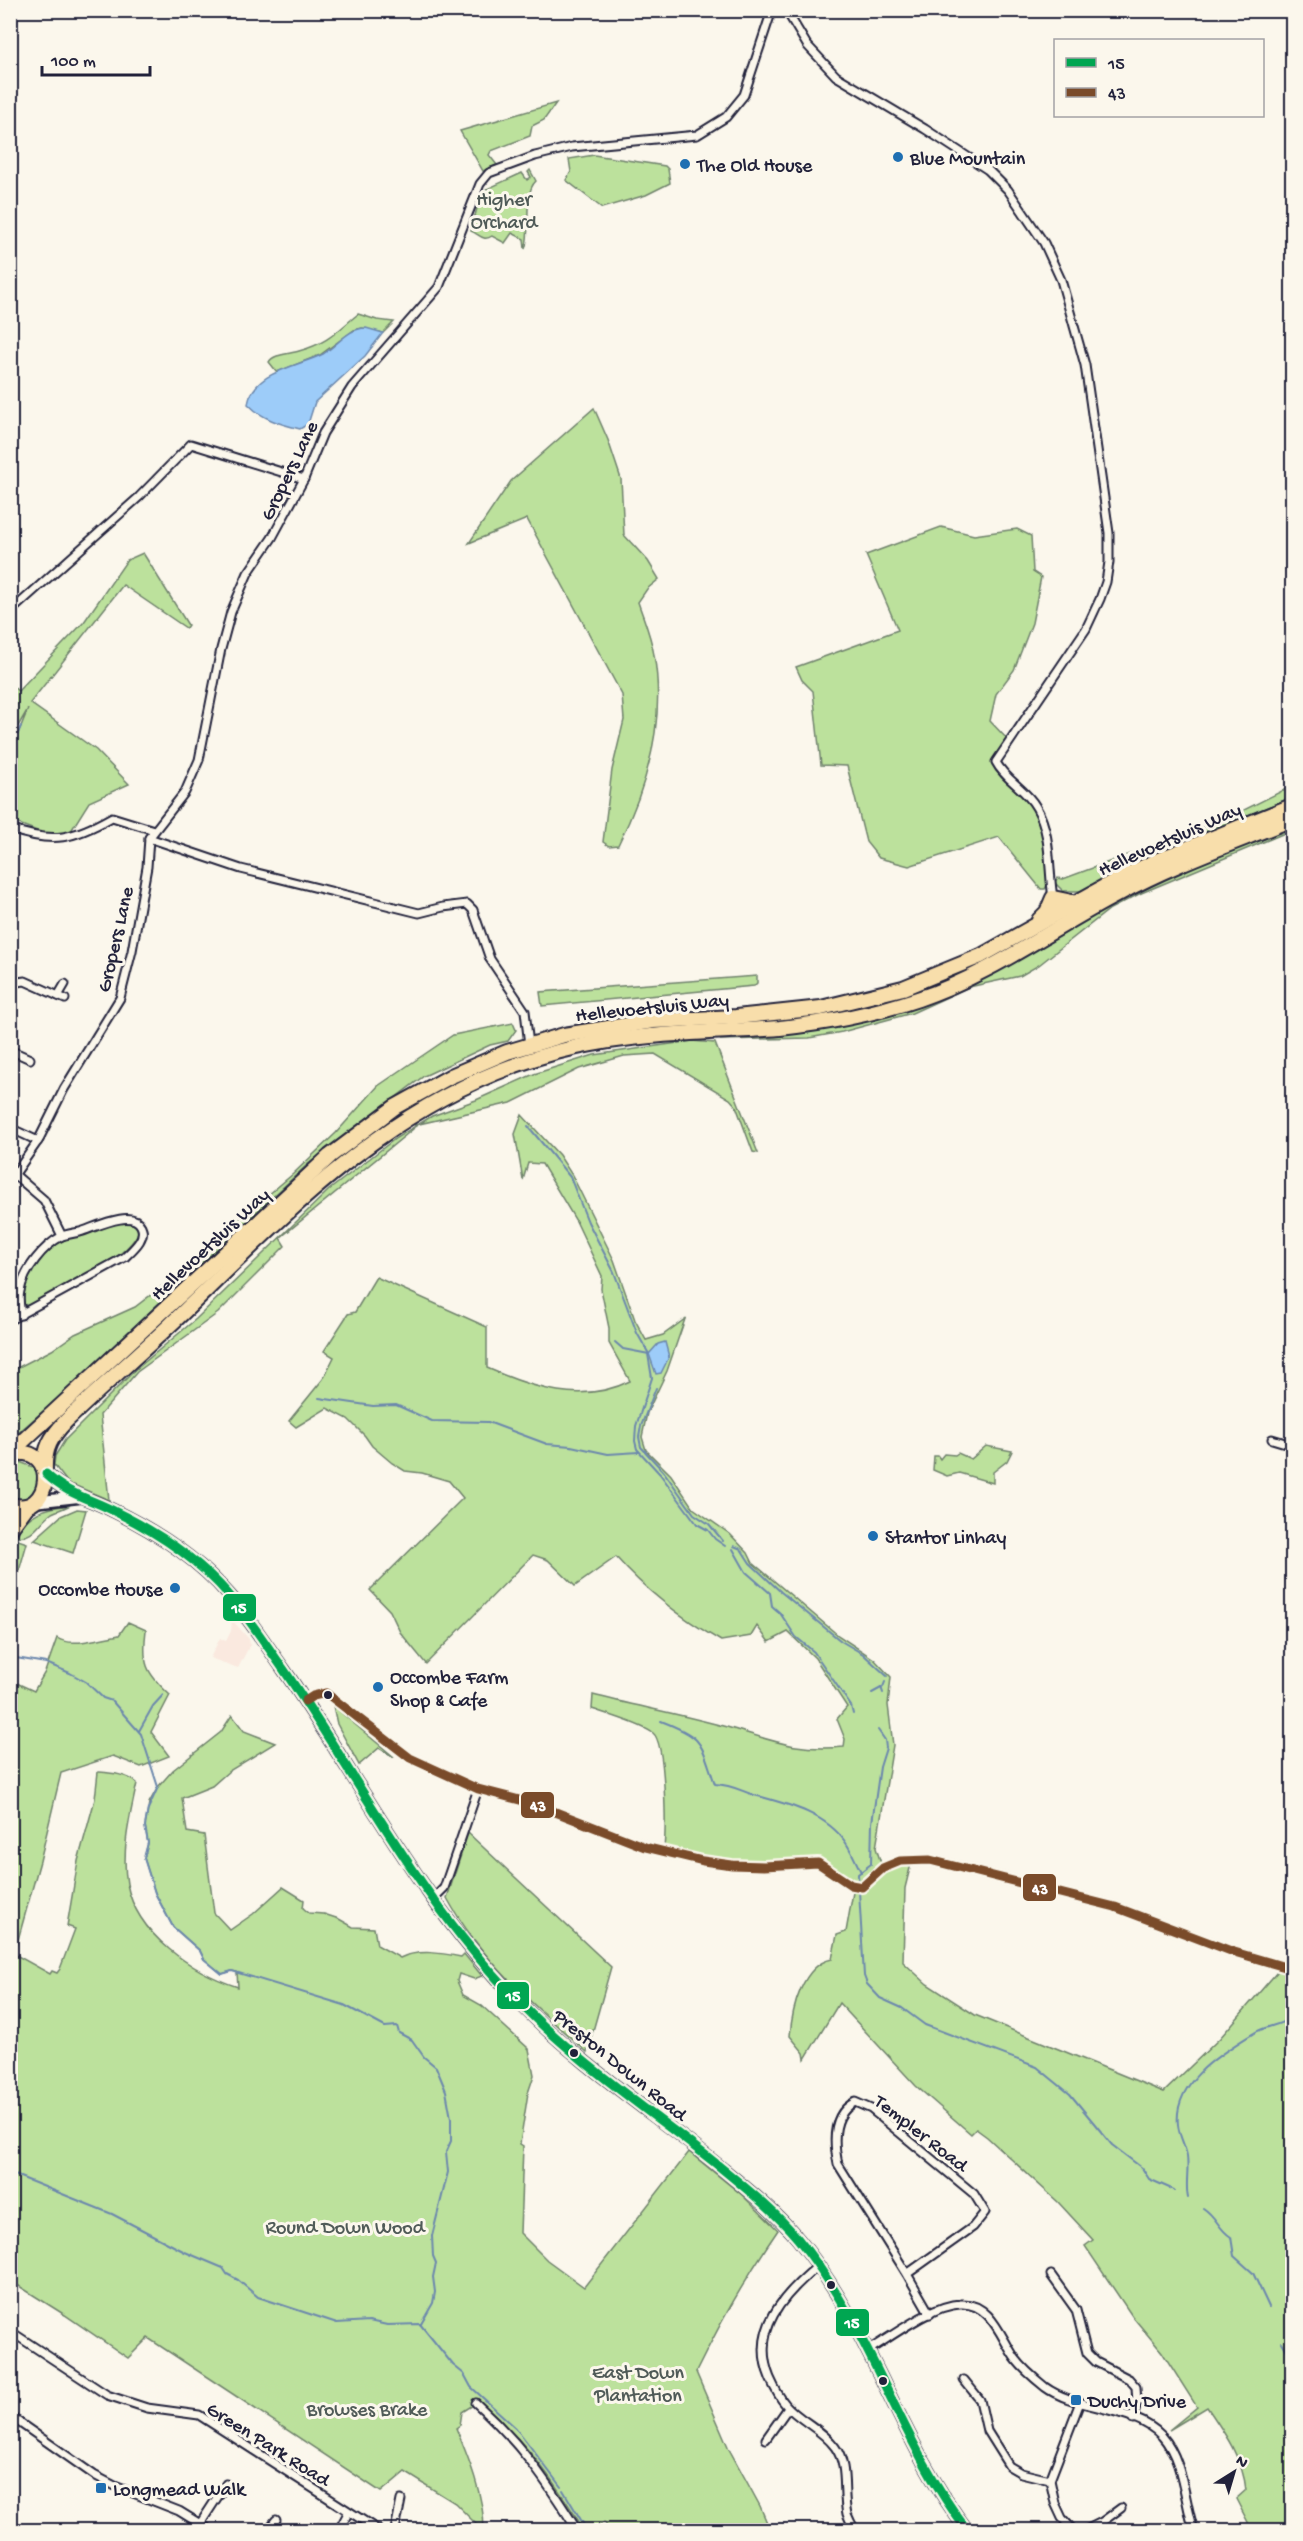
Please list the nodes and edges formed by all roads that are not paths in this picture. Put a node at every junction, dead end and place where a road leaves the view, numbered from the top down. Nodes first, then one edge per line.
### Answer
1 (772, 10) edge
2 (786, 10) edge
3 (304, 479) junction
4 (10, 612) edge
5 (1293, 806) edge
6 (1293, 819) edge
7 (10, 829) edge
8 (152, 834) junction
9 (1053, 898) junction
10 (1077, 903) junction
11 (1024, 934) junction
12 (10, 983) edge
13 (65, 984) dead end
14 (530, 1045) junction
15 (10, 1050) edge
16 (18, 1064) dead end
17 (50, 1120) dead end
18 (10, 1128) edge
19 (39, 1141) junction
20 (13, 1178) edge
21 (62, 1236) junction
22 (21, 1315) junction
23 (10, 1320) edge
24 (1272, 1439) dead end
25 (1293, 1445) edge
26 (10, 1453) edge
27 (45, 1472) junction
28 (79, 1497) junction
29 (10, 1504) edge
30 (30, 1504) junction
31 (10, 1529) edge
32 (305, 1701) junction
33 (478, 1789) junction
34 (432, 1900) junction
35 (1293, 1969) edge
36 (818, 2266) junction
37 (907, 2274) junction
38 (1051, 2275) dead end
39 (930, 2314) junction
40 (10, 2331) edge
41 (867, 2351) junction
42 (964, 2380) dead end
43 (1080, 2402) junction
44 (476, 2403) dead end
45 (788, 2408) junction
46 (10, 2416) edge
47 (1133, 2419) junction
48 (766, 2439) dead end
49 (1050, 2480) junction
50 (226, 2484) dead end
51 (401, 2500) dead end
52 (1121, 2508) dead end
53 (348, 2514) junction
54 (276, 2520) dead end
55 (200, 2524) junction
56 (210, 2530) edge
57 (268, 2530) edge
58 (339, 2530) edge
59 (378, 2530) edge
60 (395, 2530) edge
61 (577, 2530) edge
62 (855, 2530) edge
63 (967, 2530) edge
64 (1073, 2530) edge
65 (1086, 2530) edge
66 (1194, 2530) edge

1 - 3 street, Gropers Lane
2 - 9 street
3 - 4 street
3 - 8 street, Gropers Lane
5 - 10 highway, Hellevoetsluis Way
6 - 27 highway, Hellevoetsluis Way
7 - 8 street
8 - 14 street
8 - 19 street, Gropers Lane
9 - 10 highway
9 - 11 highway
10 - 11 highway, Hellevoetsluis Way
11 - 14 highway, Hellevoetsluis Way
12 - 13 street
14 - 26 highway, Hellevoetsluis Way
15 - 16 street
17 - 19 street
18 - 19 street
19 - 20 street
20 - 21 street
21 - 22 street
21 - 22 street
22 - 23 street
24 - 25 street
26 - 27 highway
27 - 28 street, Preston Down Road
27 - 30 highway, Hellevoetsluis Way
28 - 30 street, Preston Down Road
28 - 32 street, Preston Down Road
29 - 30 highway
30 - 31 highway, Hellevoetsluis Way
32 - 33 street
32 - 34 street, Preston Down Road
33 - 34 street
33 - 35 street
34 - 36 street, Preston Down Road
36 - 41 street, Preston Down Road
36 - 45 street
37 - 37 street, Templer Road
37 - 39 street, Templer Road
38 - 47 street
39 - 41 street
39 - 43 street
40 - 53 street, Green Park Road
41 - 63 street, Preston Down Road
42 - 49 street
43 - 47 street
43 - 49 street
44 - 61 street
45 - 48 street
45 - 62 street
46 - 55 street
47 - 66 street
49 - 64 street
50 - 55 street
51 - 60 street
52 - 65 street
53 - 58 street
53 - 59 street, Green Park Road
54 - 57 street
55 - 56 street

